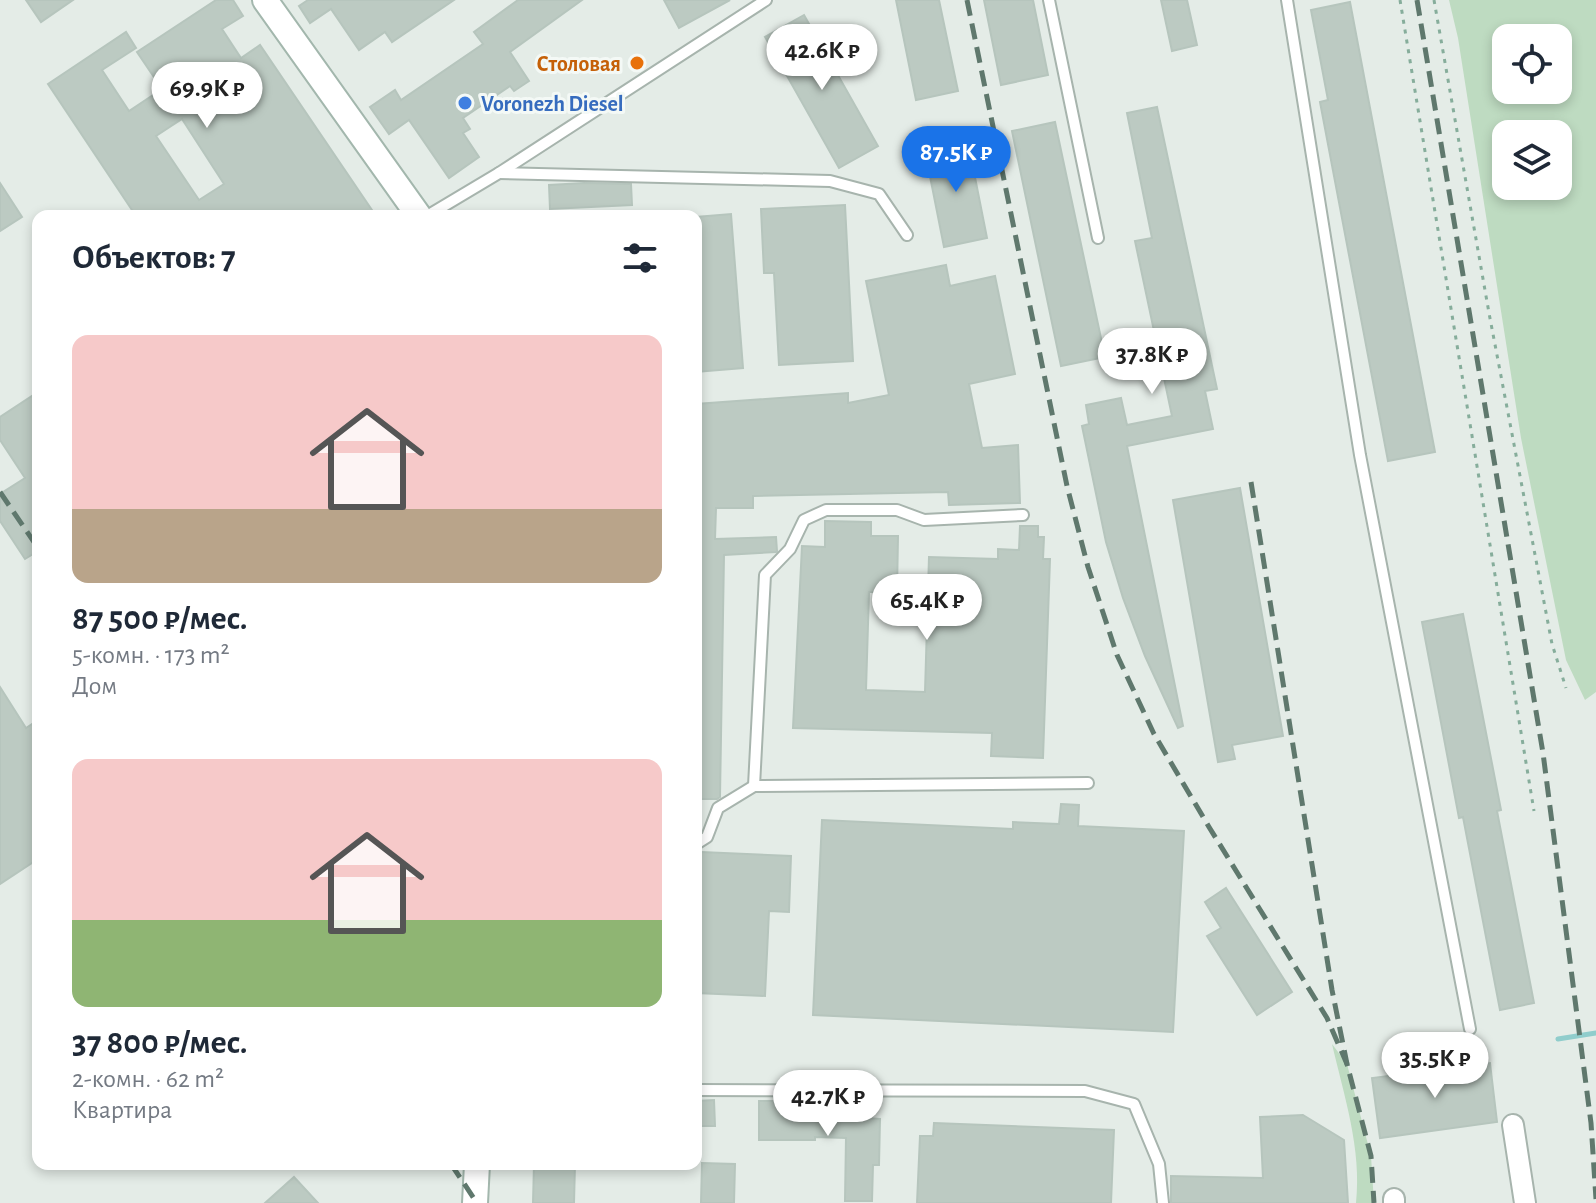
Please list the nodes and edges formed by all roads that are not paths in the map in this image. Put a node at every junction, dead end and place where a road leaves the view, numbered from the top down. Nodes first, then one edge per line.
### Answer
1 (266, 0) edge
2 (766, 0) edge
3 (1049, 0) edge
4 (1287, 0) edge
5 (499, 173) junction
6 (415, 210) edge
7 (437, 210) edge
8 (907, 235) dead end
9 (1098, 238) dead end
10 (1023, 515) dead end
11 (1088, 783) dead end
12 (754, 786) junction
13 (702, 840) edge
14 (1470, 1029) dead end
15 (702, 1090) edge
16 (1513, 1125) dead end
17 (477, 1170) edge
18 (475, 1203) edge
19 (1163, 1203) edge
20 (1525, 1203) edge

1 - 6 street
2 - 5 lane
3 - 9 lane
4 - 14 lane
5 - 7 lane
5 - 8 lane
10 - 12 lane
11 - 12 lane
12 - 13 lane
15 - 19 lane
16 - 20 street
17 - 18 street

